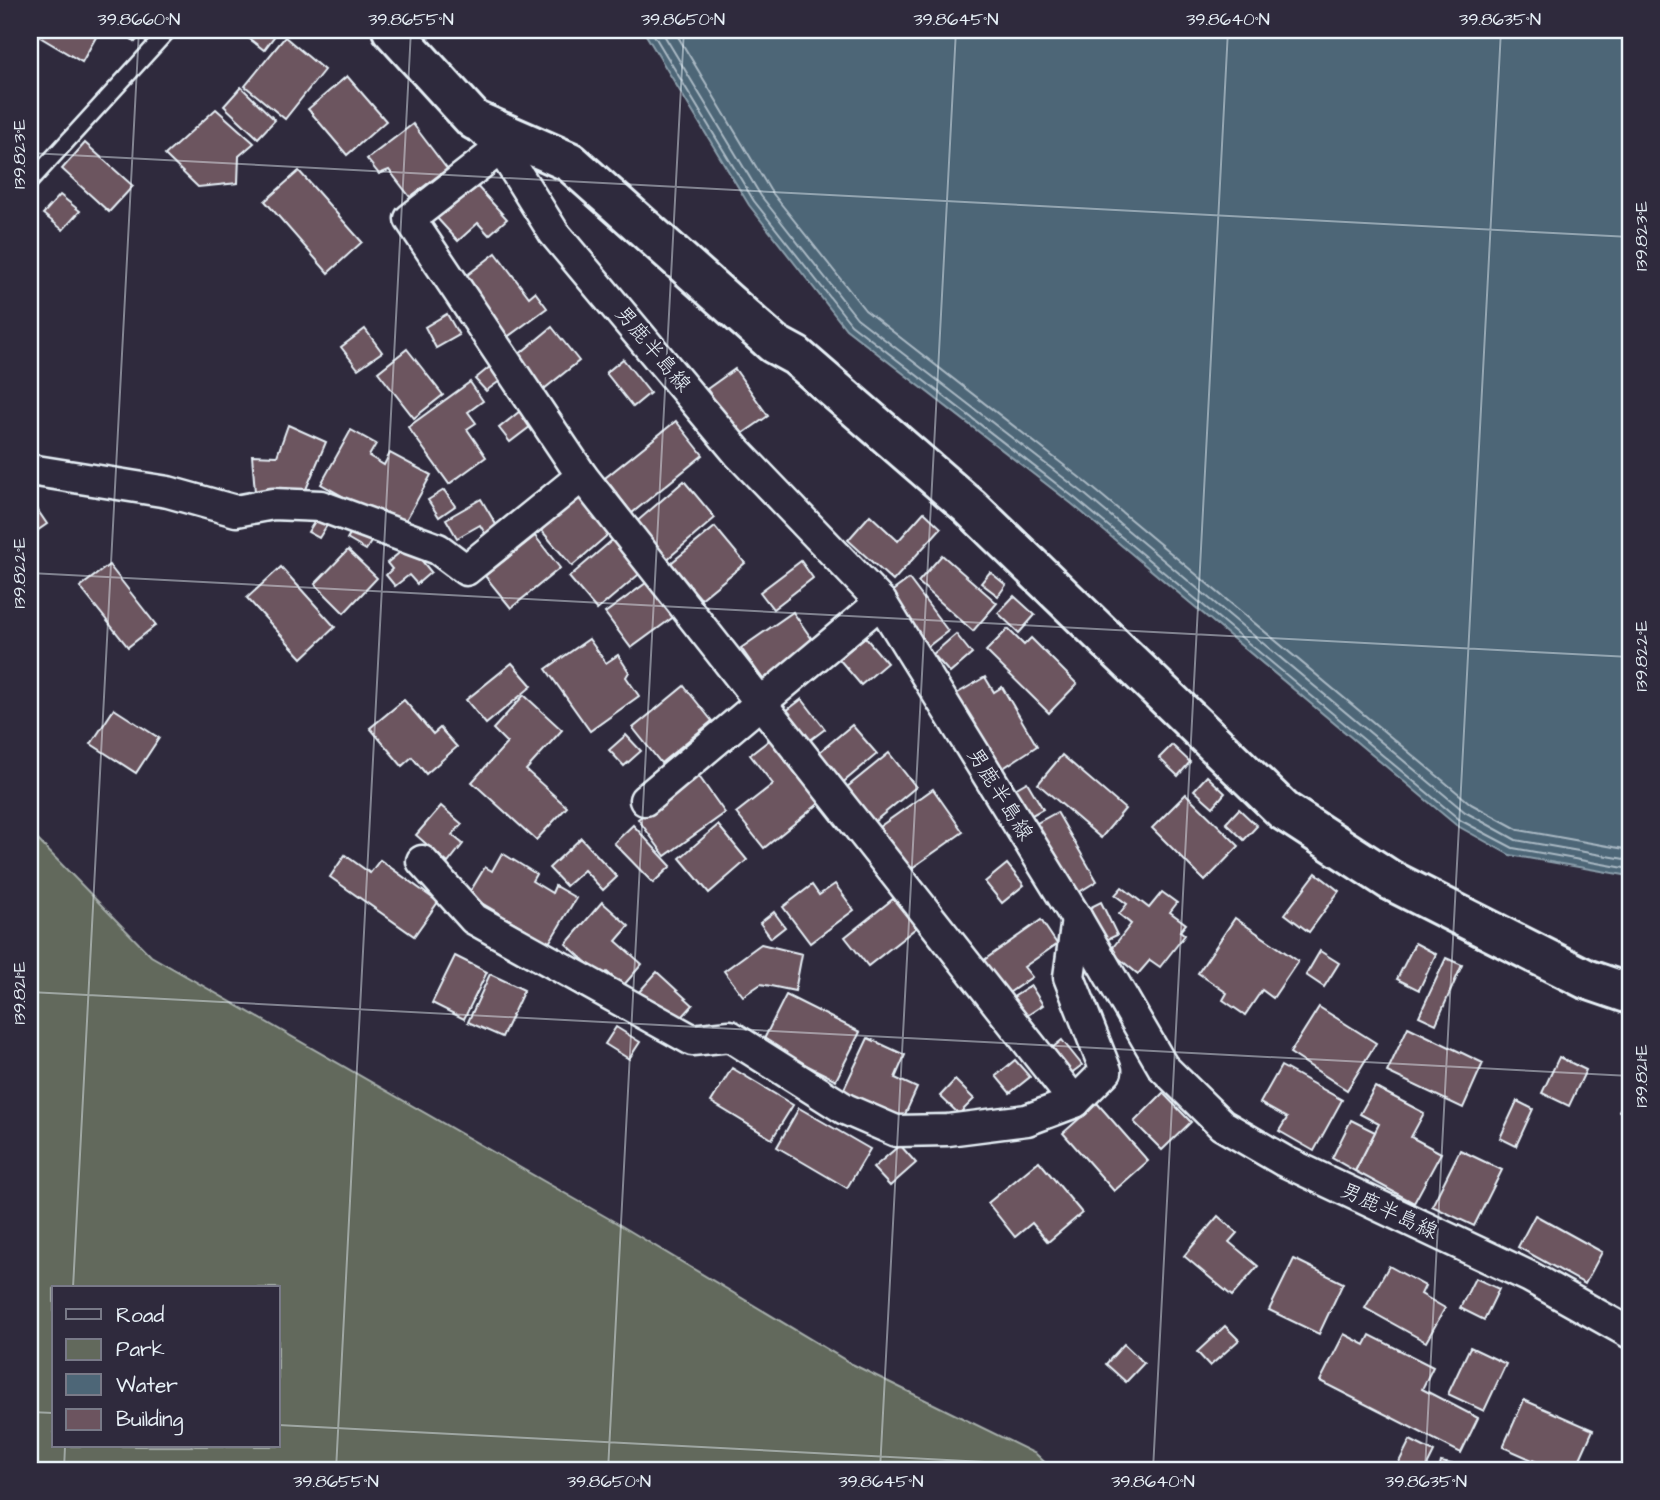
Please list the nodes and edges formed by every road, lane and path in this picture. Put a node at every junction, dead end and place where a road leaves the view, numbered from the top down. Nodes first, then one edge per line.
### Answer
1 (169, 30) edge
2 (392, 30) edge
3 (474, 120) junction
4 (500, 148) junction
5 (30, 182) edge
6 (30, 470) edge
7 (582, 476) junction
8 (881, 602) junction
9 (762, 704) junction
10 (645, 800) dead end
11 (422, 861) dead end
12 (1077, 919) junction
13 (1630, 994) edge
14 (1075, 1102) junction
15 (1630, 1333) edge

1 - 5 lane
2 - 3 main road, 男鹿半島線
3 - 4 street, 男鹿半島線
3 - 13 main road, 男鹿半島線
4 - 7 street
4 - 8 street, 男鹿半島線
6 - 7 street
7 - 9 street
8 - 9 street
8 - 12 street, 男鹿半島線
9 - 10 street
9 - 14 street
11 - 14 street
12 - 14 street
12 - 15 street, 男鹿半島線

